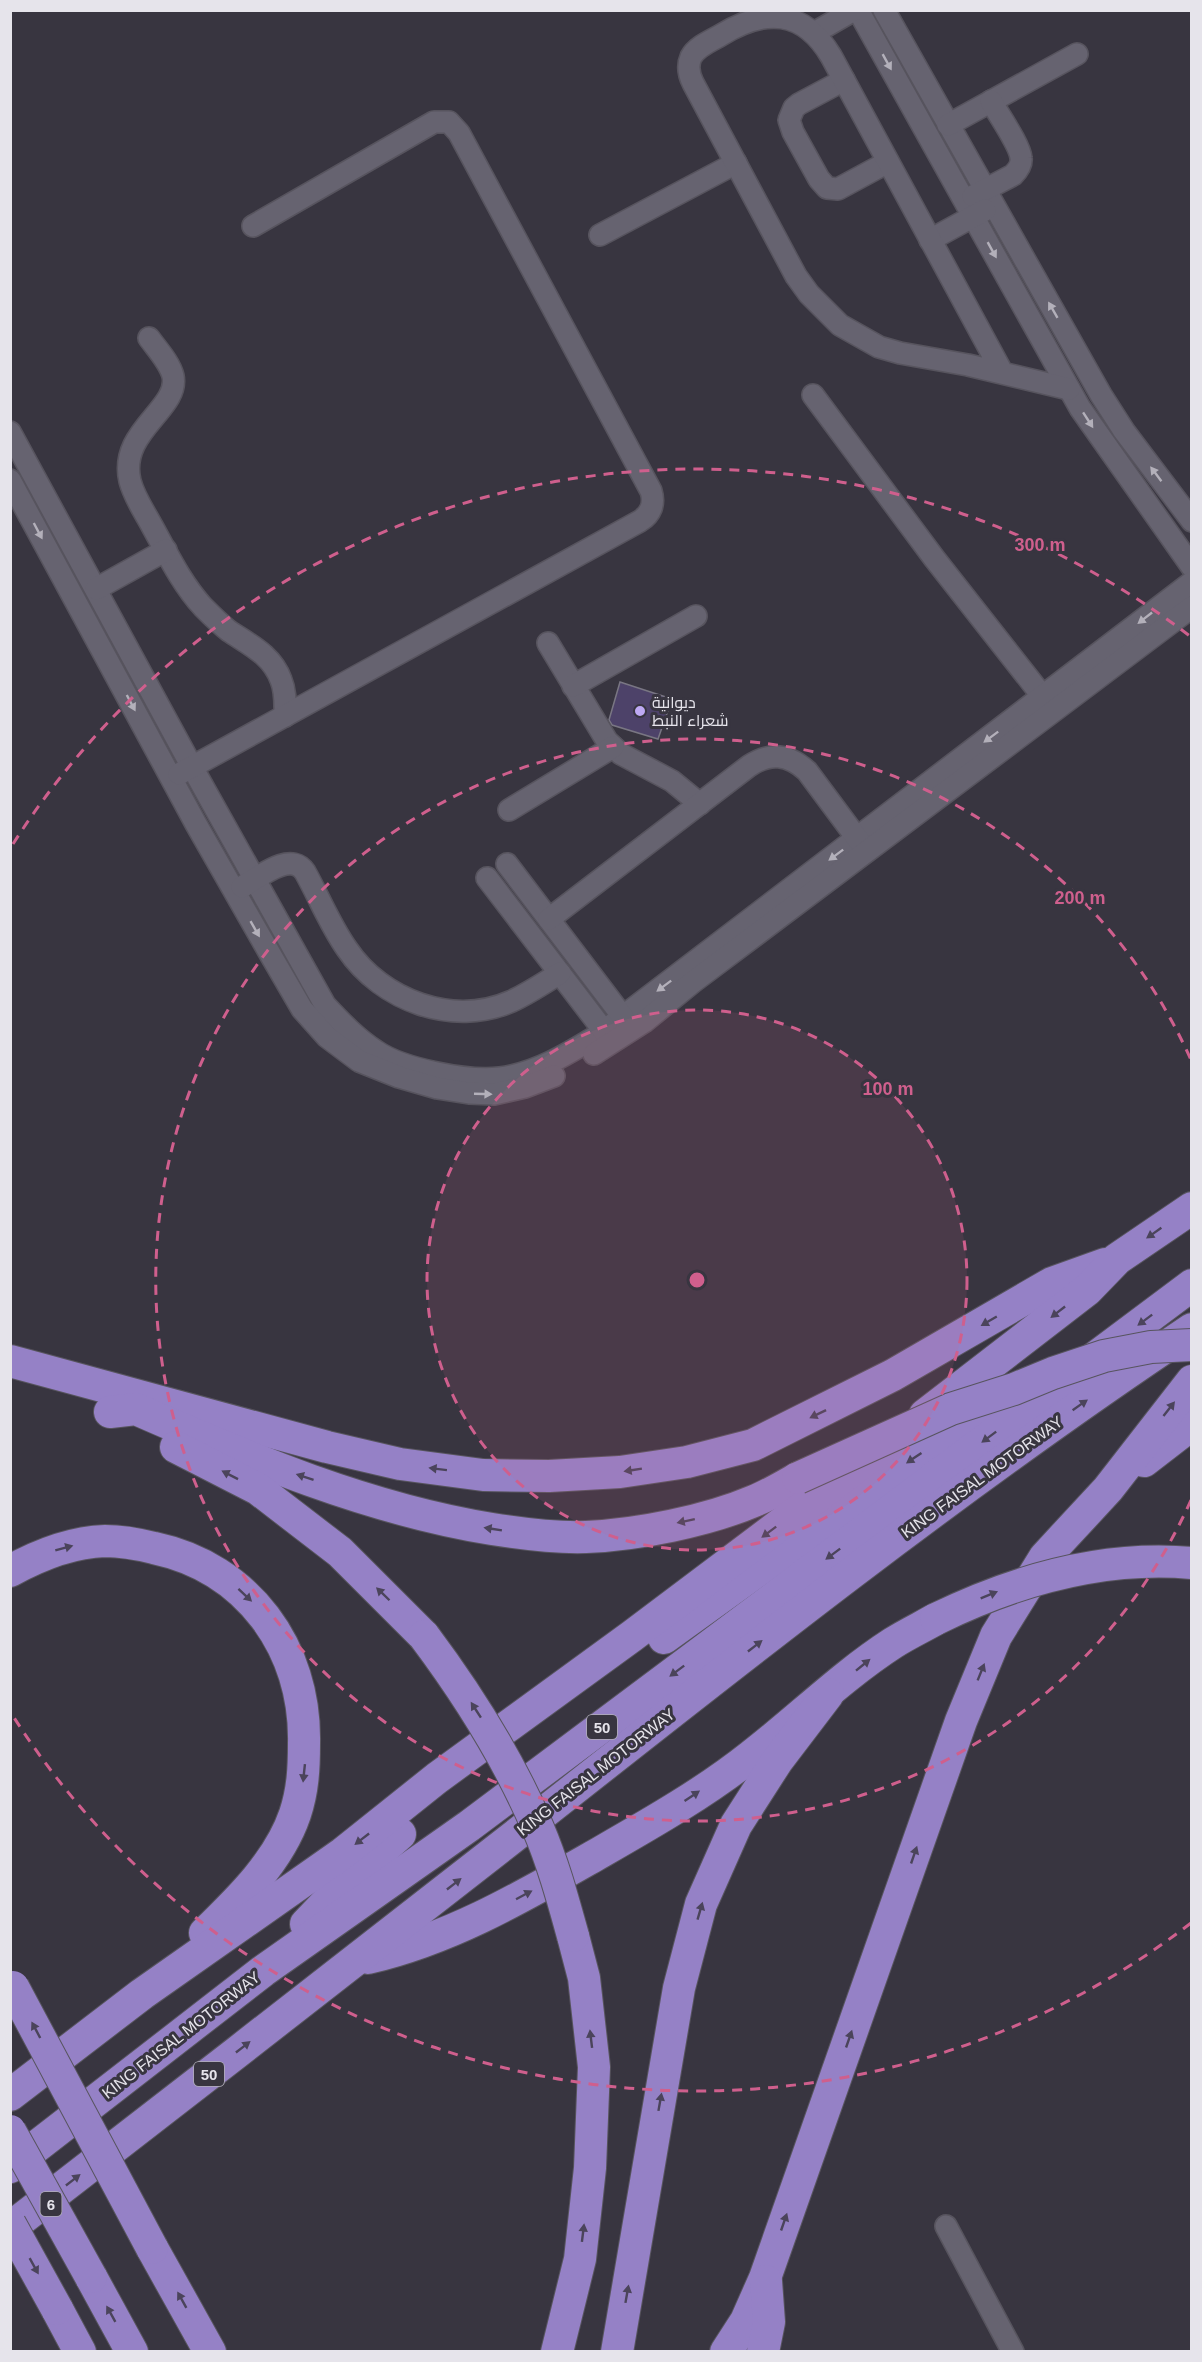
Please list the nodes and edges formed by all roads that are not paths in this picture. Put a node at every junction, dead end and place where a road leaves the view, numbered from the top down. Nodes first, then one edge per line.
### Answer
1 (854, 10) edge
2 (858, 10) edge
3 (884, 10) edge
4 (796, 15) edge
5 (814, 33) junction
6 (1077, 54) dead end
7 (844, 80) junction
8 (991, 101) junction
9 (948, 125) junction
10 (735, 162) junction
11 (888, 162) junction
12 (989, 198) junction
13 (969, 209) junction
14 (253, 226) dead end
15 (600, 235) dead end
16 (930, 240) junction
17 (149, 338) dead end
18 (1002, 372) junction
19 (1069, 389) junction
20 (813, 395) dead end
21 (10, 432) edge
22 (10, 480) edge
23 (1191, 521) edge
24 (166, 550) junction
25 (1191, 567) edge
26 (1191, 582) edge
27 (96, 589) junction
28 (1191, 607) edge
29 (696, 616) dead end
30 (548, 643) dead end
31 (573, 686) junction
32 (1048, 704) junction
33 (285, 716) junction
34 (613, 747) junction
35 (192, 767) junction
36 (172, 778) junction
37 (700, 804) junction
38 (508, 810) dead end
39 (862, 845) junction
40 (507, 864) dead end
41 (487, 878) dead end
42 (254, 880) junction
43 (234, 891) junction
44 (536, 902) junction
45 (517, 917) junction
46 (549, 919) junction
47 (560, 973) junction
48 (623, 1017) junction
49 (604, 1031) junction
50 (1191, 1208) edge
51 (1117, 1259) junction
52 (1191, 1285) edge
53 (1191, 1329) edge
54 (1191, 1345) edge
55 (10, 1361) edge
56 (10, 1376) edge
57 (1191, 1381) edge
58 (1014, 1389) junction
59 (110, 1412) junction
60 (1191, 1424) edge
61 (1108, 1489) junction
62 (1191, 1563) edge
63 (10, 1571) edge
64 (828, 1694) junction
65 (353, 1961) junction
66 (263, 1971) junction
67 (12, 1985) edge
68 (142, 1994) junction
69 (10, 2095) edge
70 (10, 2131) edge
71 (10, 2167) edge
72 (10, 2223) edge
73 (946, 2226) dead end
74 (10, 2228) edge
75 (765, 2278) junction
76 (80, 2352) edge
77 (132, 2352) edge
78 (210, 2352) edge
79 (557, 2352) edge
80 (617, 2352) edge
81 (726, 2352) edge
82 (763, 2352) edge
83 (1012, 2352) edge

1 - 5 street
2 -> 13 street
3 - 9 street
4 - 5 street
4 - 10 street
5 - 7 street
6 - 8 street
7 - 11 street
7 - 11 street
8 - 9 street
8 - 12 street
9 - 12 street
10 - 15 street
10 - 18 street
11 - 16 street
12 - 13 street
23 -> 12 street
13 - 16 street
13 -> 19 street
14 - 33 street
16 - 18 street
17 - 24 street
18 - 19 street
19 -> 25 street
20 - 32 street
21 - 27 street
22 -> 36 street
24 - 27 street
24 - 33 street
26 -> 32 street
27 - 35 street
28 - 32 street
29 - 31 street
30 - 31 street
31 - 34 street
32 - 39 street
33 - 35 street
34 - 37 street
34 - 38 street
35 - 36 street
35 - 42 street
36 - 43 street
37 - 39 street
37 - 46 street
43 -> 39 street
39 -> 48 street
40 - 44 street
41 - 45 street
42 - 43 street
42 - 47 street
42 - 49 street
44 - 45 street
44 - 46 street
45 - 47 street
46 - 48 street
47 - 49 street
48 - 49 street
50 -> 51 highway
51 -> 55 highway
51 -> 68 highway
52 -> 66 highway, KING FAISAL MOTORWAY / 50
65 -> 53 highway, KING FAISAL MOTORWAY / 50
54 - 58 highway, bridge
56 - 59 highway
61 -> 57 highway
58 -> 59 highway, bridge
58 -> 66 highway, bridge
79 -> 59 highway, bridge
60 - 61 highway
75 -> 61 highway
64 -> 62 highway, bridge
63 -> 68 highway
65 -> 64 highway
80 -> 64 highway
74 -> 65 highway, KING FAISAL MOTORWAY / 50
66 - 71 highway, KING FAISAL MOTORWAY / 50
78 -> 67 highway, bridge
68 - 69 highway
77 -> 70 highway, 6, bridge
72 -> 76 highway, bridge
73 - 83 street
75 - 81 highway
75 - 82 highway

